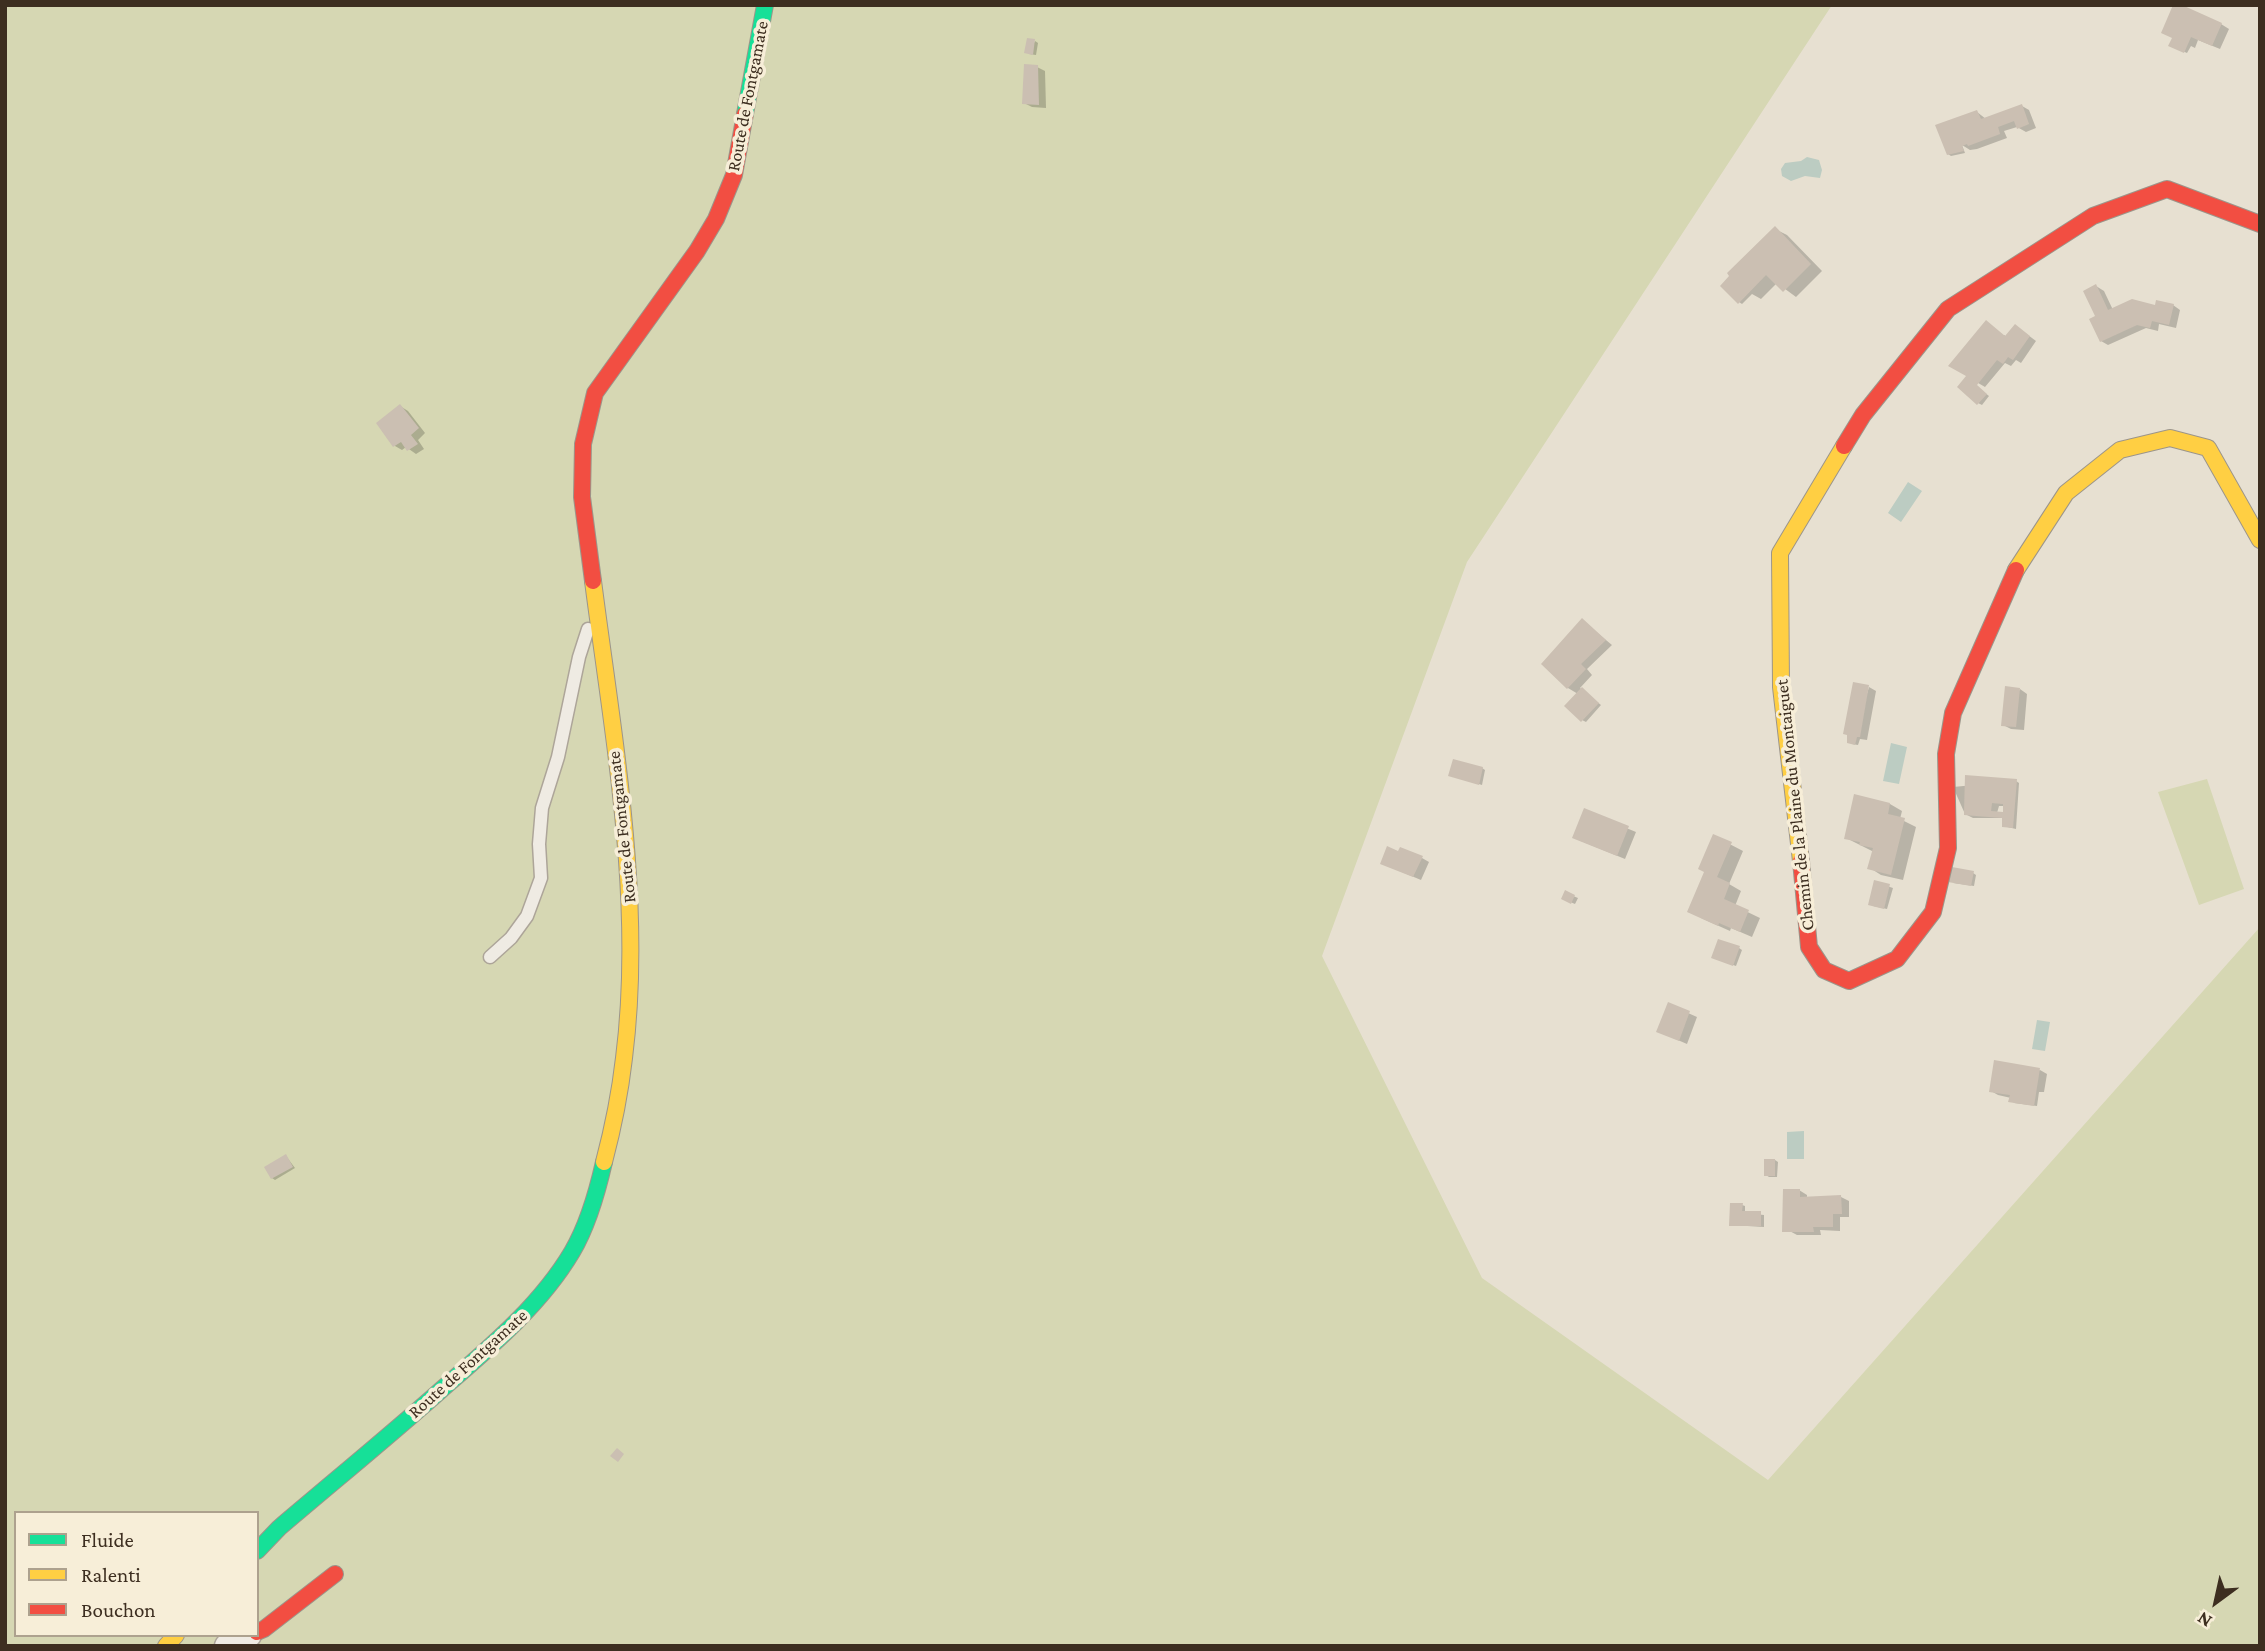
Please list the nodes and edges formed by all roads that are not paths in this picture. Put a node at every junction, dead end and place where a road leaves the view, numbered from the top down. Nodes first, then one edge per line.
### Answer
1 (765, 5) edge
2 (2260, 224) edge
3 (2260, 540) edge
4 (596, 602) junction
5 (490, 957) dead end
6 (259, 1549) edge
7 (335, 1574) dead end
8 (259, 1631) edge
9 (245, 1637) edge
10 (227, 1646) edge

1 - 4 street, Route de Fontgamate
2 - 3 street, Chemin de la Plaine du Montaiguet
4 - 5 lane
4 - 6 street, Route de Fontgamate
7 - 8 street
9 - 10 street

